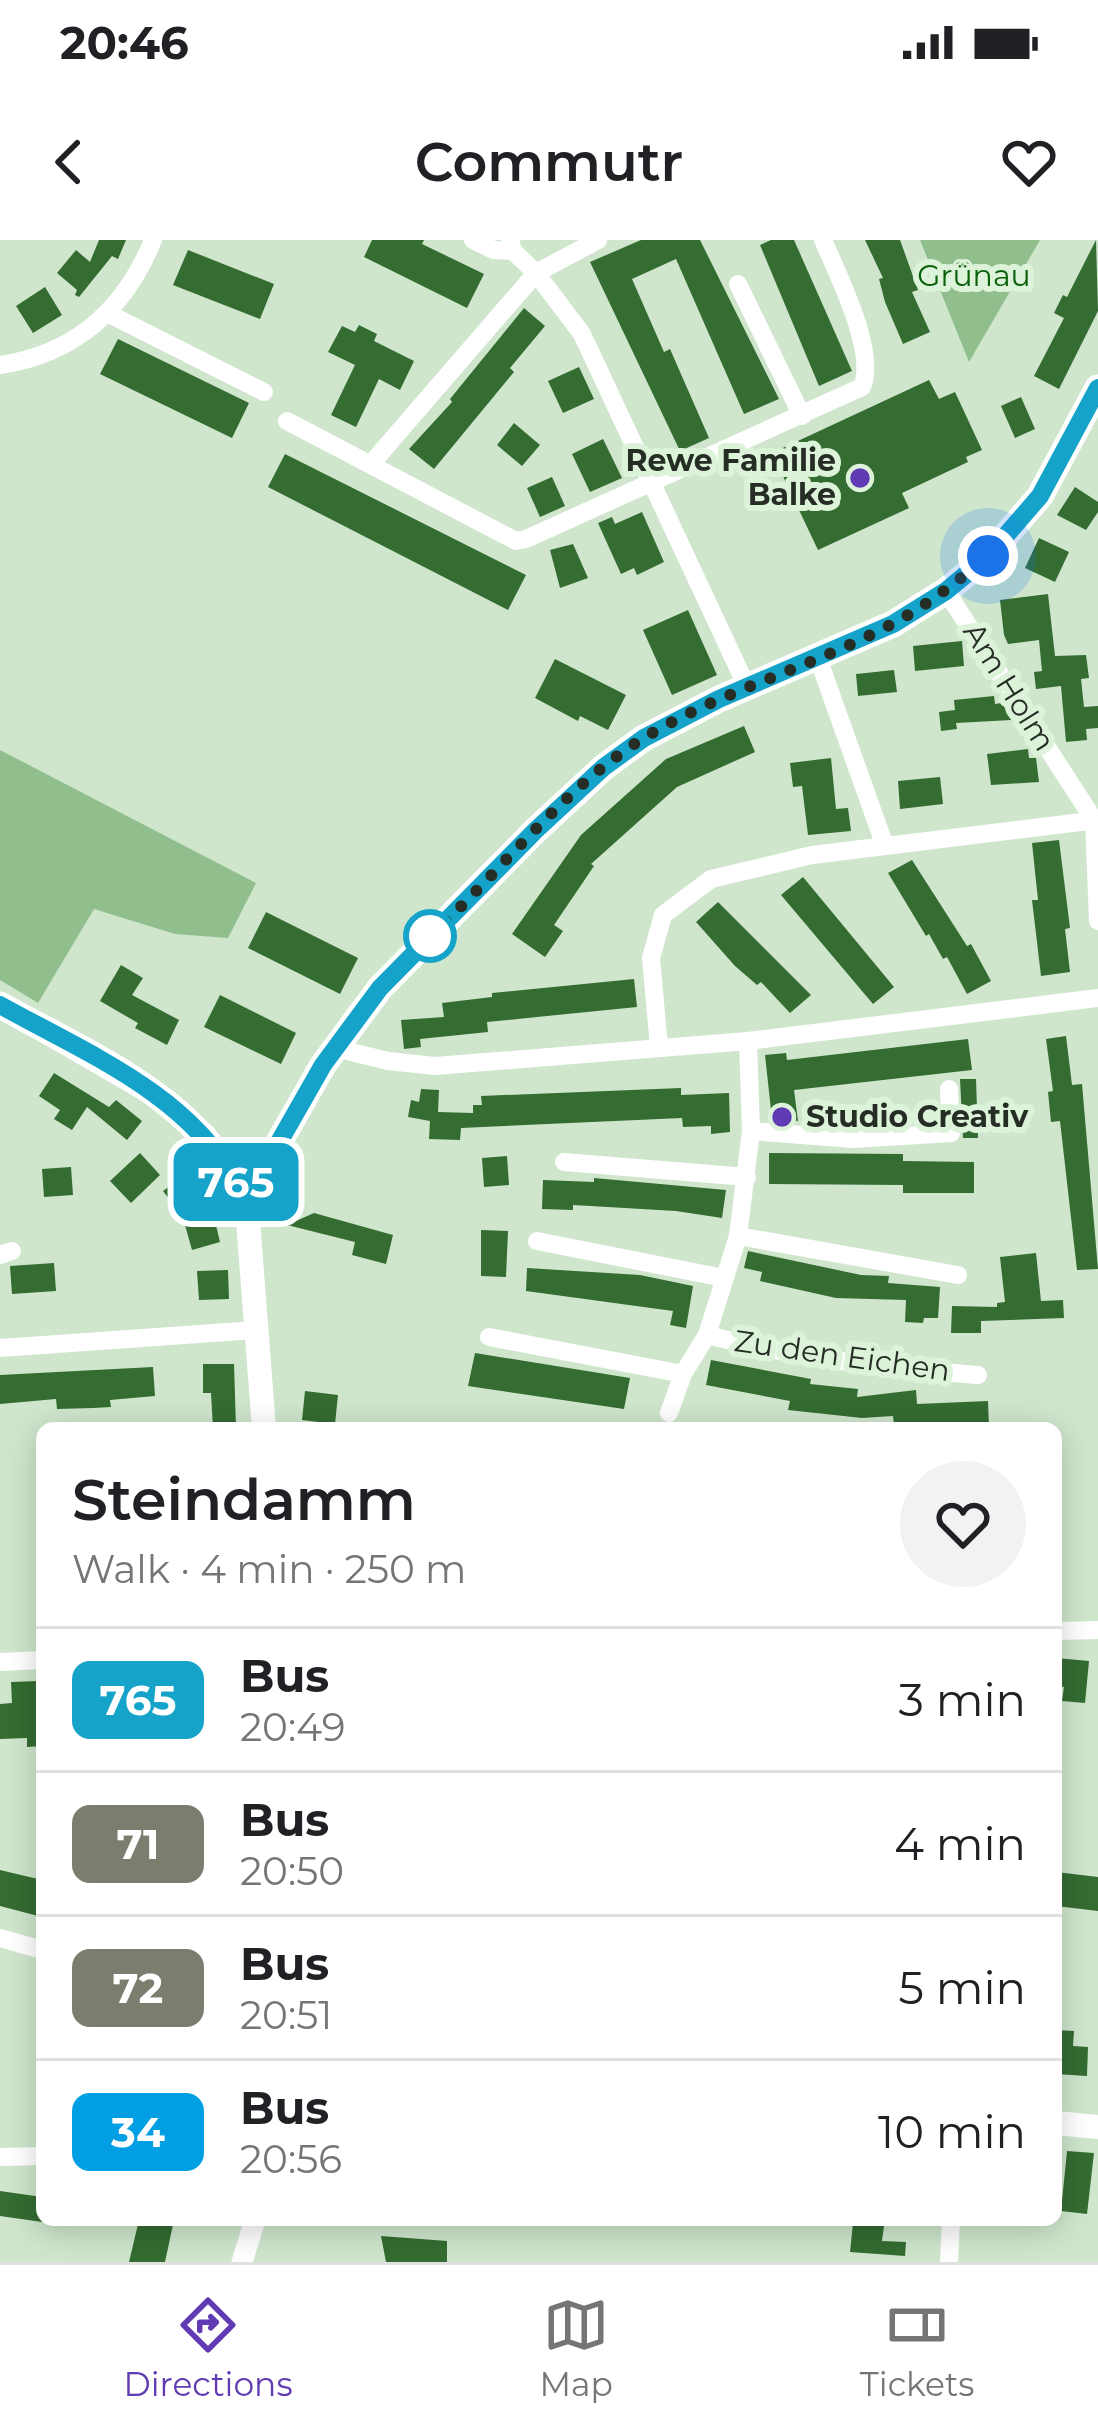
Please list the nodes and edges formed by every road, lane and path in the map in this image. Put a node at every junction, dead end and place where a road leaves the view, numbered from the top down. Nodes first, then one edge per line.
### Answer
1 (153, 240) edge
2 (473, 240) edge
3 (598, 240) edge
4 (823, 240) edge
5 (512, 246) edge
6 (536, 273) junction
7 (738, 284) dead end
8 (110, 314) junction
9 (0, 365) edge
10 (1098, 388) edge
11 (264, 392) dead end
12 (802, 416) junction
13 (287, 421) dead end
14 (371, 464) junction
15 (652, 483) junction
16 (946, 591) junction
17 (818, 658) junction
18 (747, 687) junction
19 (1096, 820) edge
20 (885, 846) junction
21 (1098, 922) edge
22 (1098, 998) edge
23 (0, 1005) edge
24 (748, 1041) junction
25 (659, 1047) junction
26 (335, 1048) junction
27 (949, 1089) dead end
28 (751, 1131) junction
29 (563, 1162) dead end
30 (747, 1177) junction
31 (236, 1182) junction
32 (738, 1236) junction
33 (537, 1241) dead end
34 (958, 1275) dead end
35 (724, 1278) junction
36 (256, 1330) junction
37 (707, 1335) junction
38 (489, 1337) dead end
39 (0, 1348) edge
40 (683, 1374) junction
41 (978, 1376) dead end
42 (669, 1413) dead end
43 (264, 1422) edge
44 (1062, 1630) edge
45 (1098, 1630) edge
46 (36, 1660) edge
47 (0, 1662) edge
48 (0, 1938) edge
49 (36, 1948) edge
50 (1062, 2124) edge
51 (1098, 2127) edge
52 (36, 2156) edge
53 (0, 2157) edge
54 (253, 2226) edge
55 (951, 2226) edge
56 (242, 2262) edge
57 (949, 2262) edge

1 - 8 street
2 - 5 street
3 - 6 street
4 - 12 street
5 - 6 street
6 - 14 street
6 - 15 street
7 - 12 street
8 - 9 street
8 - 11 street
10 - 16 street
12 - 15 street
13 - 14 street
14 - 15 street
15 - 18 street
16 - 17 street
16 - 19 street, Am Holm
17 - 18 street
17 - 20 street
18 - 26 street
19 - 20 street
19 - 21 street
20 - 25 street
22 - 24 street
23 - 31 main road
24 - 25 street
24 - 28 street, Zu den Eichen
25 - 26 street
26 - 31 street
27 - 28 street
28 - 30 street, Zu den Eichen
29 - 30 street
30 - 32 street, Zu den Eichen
31 - 36 main road
32 - 34 street
32 - 35 street, Zu den Eichen
33 - 35 street
35 - 37 street, Zu den Eichen
36 - 39 street
36 - 43 main road
37 - 40 street, Zu den Eichen
37 - 41 street, Zu den Eichen
38 - 40 street
40 - 42 street, Zu den Eichen
44 - 45 street
46 - 47 street
48 - 49 street
50 - 51 main road
52 - 53 street
54 - 56 street
55 - 57 street

